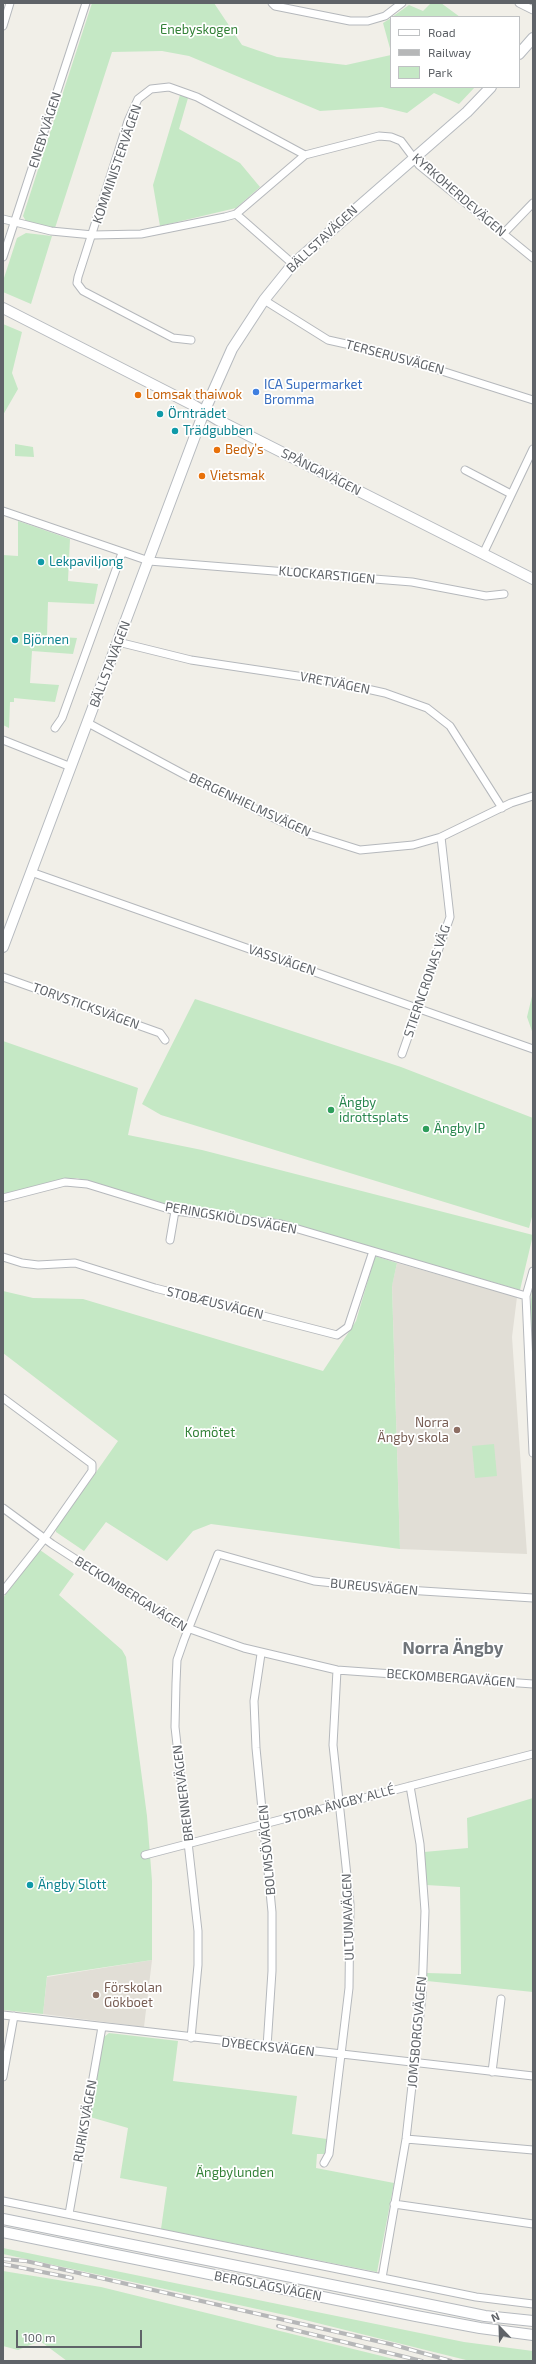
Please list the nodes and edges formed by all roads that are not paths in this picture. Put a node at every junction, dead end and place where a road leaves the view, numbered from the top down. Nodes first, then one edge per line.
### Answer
1 (10, 3) edge
2 (86, 3) edge
3 (272, 3) edge
4 (402, 3) edge
5 (519, 3) edge
6 (533, 10) edge
7 (3, 26) edge
8 (533, 38) edge
9 (520, 53) edge
10 (490, 88) edge
11 (305, 155) junction
12 (414, 158) junction
13 (533, 203) edge
14 (236, 214) junction
15 (3, 219) edge
16 (15, 223) junction
17 (503, 234) junction
18 (92, 235) junction
19 (3, 257) edge
20 (533, 258) edge
21 (293, 264) junction
22 (264, 300) junction
23 (3, 308) edge
24 (191, 340) dead end
25 (533, 400) edge
26 (204, 412) junction
27 (533, 449) edge
28 (465, 470) dead end
29 (511, 494) junction
30 (3, 511) edge
31 (122, 554) junction
32 (483, 554) junction
33 (149, 561) junction
34 (533, 580) edge
35 (504, 594) dead end
36 (118, 642) junction
37 (88, 723) junction
38 (55, 728) dead end
39 (3, 740) edge
40 (71, 767) junction
41 (533, 796) edge
42 (502, 808) junction
43 (441, 837) junction
44 (31, 872) junction
45 (3, 947) edge
46 (3, 977) edge
47 (418, 1007) junction
48 (165, 1040) dead end
49 (533, 1048) edge
50 (402, 1054) dead end
51 (3, 1198) edge
52 (175, 1211) junction
53 (170, 1240) dead end
54 (373, 1251) junction
55 (3, 1257) edge
56 (533, 1271) edge
57 (526, 1296) junction
58 (3, 1398) edge
59 (533, 1453) edge
60 (3, 1508) edge
61 (45, 1538) junction
62 (218, 1554) joint
63 (3, 1591) edge
64 (533, 1598) edge
65 (188, 1630) junction
66 (261, 1654) junction
67 (337, 1670) junction
68 (533, 1684) edge
69 (533, 1754) edge
70 (410, 1786) junction
71 (340, 1804) junction
72 (265, 1824) junction
73 (188, 1844) junction
74 (145, 1855) dead end
75 (501, 1998) dead end
76 (3, 2015) edge
77 (14, 2016) junction
78 (102, 2027) junction
79 (191, 2038) junction
80 (267, 2047) junction
81 (342, 2055) junction
82 (416, 2063) junction
83 (492, 2072) junction
84 (533, 2076) edge
85 (3, 2077) edge
86 (406, 2139) junction
87 (533, 2150) edge
88 (324, 2163) dead end
89 (3, 2201) edge
90 (394, 2204) junction
91 (69, 2214) junction
92 (3, 2219) edge
93 (533, 2224) edge
94 (3, 2232) edge
95 (382, 2278) junction
96 (533, 2304) edge
97 (533, 2322) edge
98 (533, 2335) edge

1 - 7 street
2 - 16 street, ENEBYVÄGEN
3 - 4 street
5 - 6 street
8 - 9 street
10 - 12 street, BÄLLSTAVÄGEN
11 - 12 street, KYRKOHERDEVÄGEN
11 - 14 street, KYRKOHERDEVÄGEN
11 - 18 street, KOMMINISTERVÄGEN
12 - 17 street, KYRKOHERDEVÄGEN
12 - 21 street, BÄLLSTAVÄGEN
13 - 17 street
14 - 18 street, KYRKOHERDEVÄGEN
14 - 21 street
15 - 16 street, KYRKOHERDEVÄGEN
16 - 18 street, KYRKOHERDEVÄGEN
16 - 19 street, ENEBYVÄGEN
17 - 20 street, KYRKOHERDEVÄGEN
18 - 24 street, KOMMINISTERVÄGEN
21 - 22 street, BÄLLSTAVÄGEN
22 - 25 street, TERSERUSVÄGEN
22 - 26 street, BÄLLSTAVÄGEN
23 - 26 street, SPÅNGAVÄGEN
26 - 32 street, SPÅNGAVÄGEN
26 - 33 street, BÄLLSTAVÄGEN
27 - 29 street
28 - 29 street
29 - 32 street
30 - 31 street
31 - 33 street
31 - 38 street, BÄLLSTAVÄGEN
32 - 34 street, SPÅNGAVÄGEN
33 - 35 street, KLOCKARSTIGEN
33 - 36 street, BÄLLSTAVÄGEN
36 - 37 street, BÄLLSTAVÄGEN
36 - 42 street, VRETVÄGEN
37 - 40 street, BÄLLSTAVÄGEN
37 - 43 street, BERGENHIELMSVÄGEN
39 - 40 street
40 - 44 street, BÄLLSTAVÄGEN
41 - 42 street, BERGENHIELMSVÄGEN
42 - 43 street, BERGENHIELMSVÄGEN
43 - 47 street, STIERNCRONAS VÄG
44 - 45 street, BÄLLSTAVÄGEN
44 - 47 street, VASSVÄGEN
46 - 48 street, TORVSTICKSVÄGEN
47 - 49 street, VASSVÄGEN
47 - 50 street, STIERNCRONAS VÄG
51 - 52 street, PERINGSKIÖLDSVÄGEN
52 - 53 street
52 - 54 street, PERINGSKIÖLDSVÄGEN
54 - 55 street, STOBÆUSVÄGEN
54 - 57 street, PERINGSKIÖLDSVÄGEN
56 - 57 street
57 - 59 street
58 - 61 street
60 - 61 street, BECKOMBERGAVÄGEN
61 - 63 street
61 - 65 street, BECKOMBERGAVÄGEN
62 - 64 street, BUREUSVÄGEN
62 - 65 street, BRENNERVÄGEN
65 - 66 street, BECKOMBERGAVÄGEN
65 - 73 street, BRENNERVÄGEN
66 - 67 street, BECKOMBERGAVÄGEN
66 - 72 street, BOLMSÖVÄGEN
67 - 68 street, BECKOMBERGAVÄGEN
67 - 71 street, ULTUNAVÄGEN
69 - 70 street, STORA ÄNGBY ALLÉ
70 - 71 street, STORA ÄNGBY ALLÉ
70 - 82 street, JOMSBORGSVÄGEN
71 - 72 street, STORA ÄNGBY ALLÉ
71 - 81 street, ULTUNAVÄGEN
72 - 73 street, STORA ÄNGBY ALLÉ
72 - 80 street, BOLMSÖVÄGEN
73 - 74 street, STORA ÄNGBY ALLÉ
73 - 79 street, BRENNERVÄGEN
75 - 83 street
76 - 77 street, DYBECKSVÄGEN
77 - 78 street, DYBECKSVÄGEN
77 - 85 street
78 - 79 street, DYBECKSVÄGEN
78 - 91 street, RURIKSVÄGEN
79 - 80 street, DYBECKSVÄGEN
80 - 81 street, DYBECKSVÄGEN
81 - 82 street, DYBECKSVÄGEN
81 - 88 street, ULTUNAVÄGEN
82 - 83 street, DYBECKSVÄGEN
82 - 86 street, JOMSBORGSVÄGEN
83 - 84 street, DYBECKSVÄGEN
86 - 87 street
86 - 90 street, JOMSBORGSVÄGEN
89 - 91 street
90 - 93 street
90 - 95 street, JOMSBORGSVÄGEN
91 - 95 street
92 - 97 street, BERGSLAGSVÄGEN
94 - 98 street, BERGSLAGSVÄGEN
95 - 96 street

